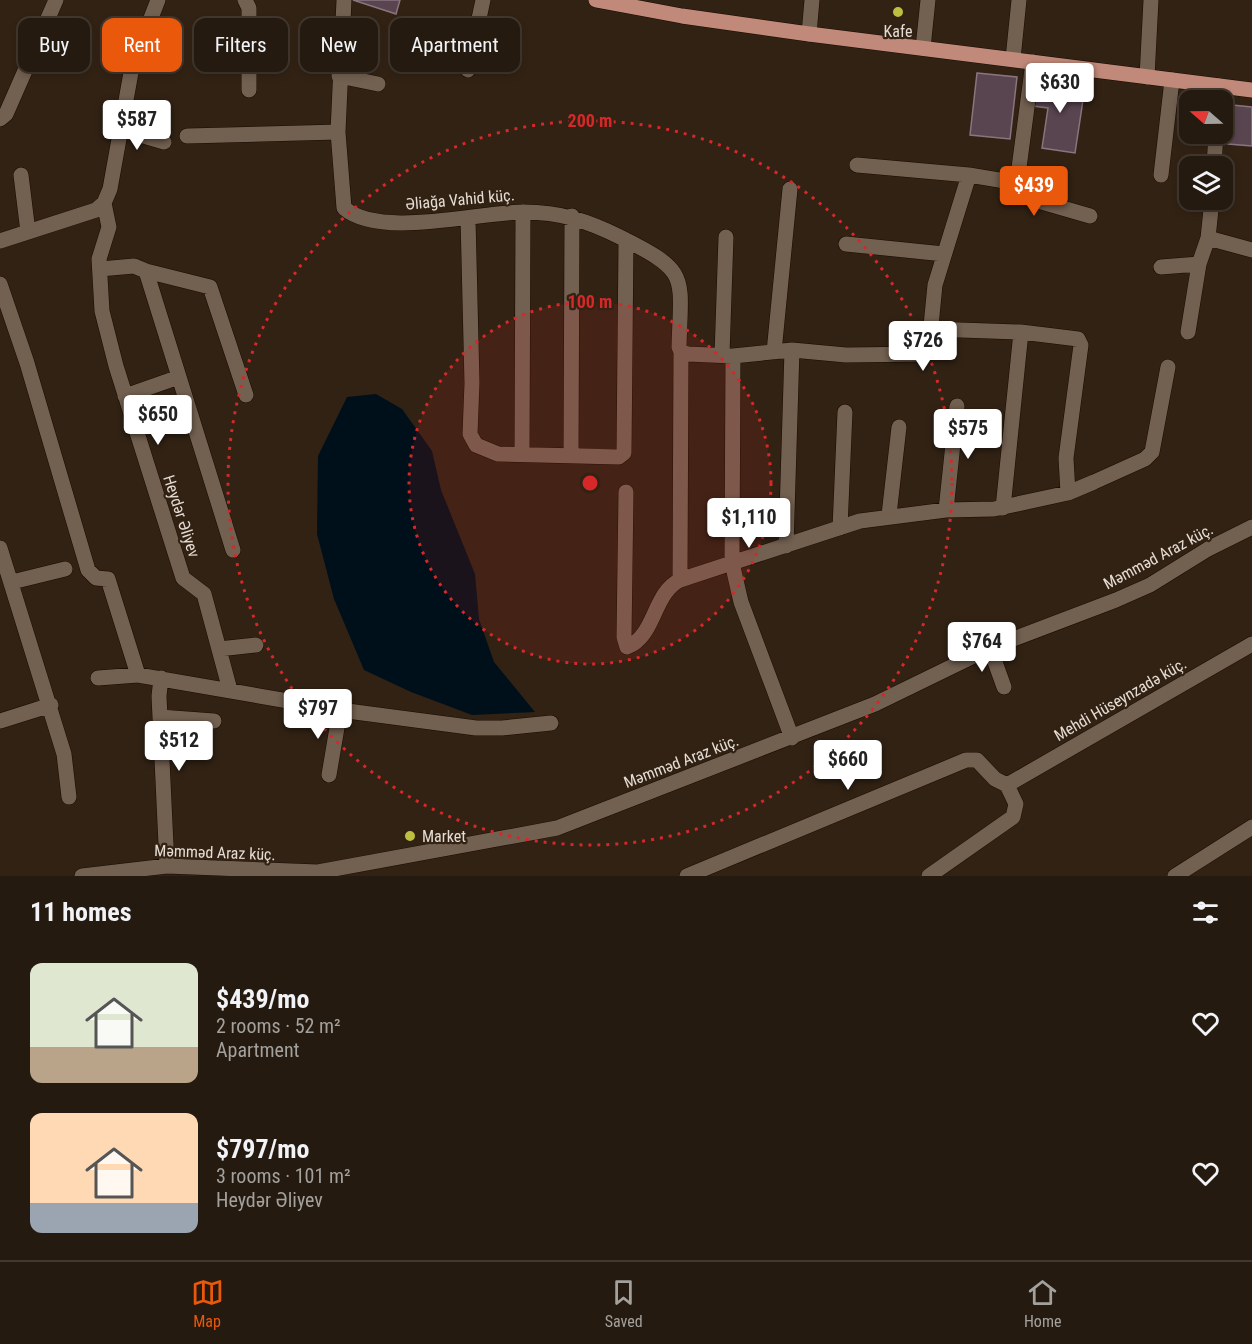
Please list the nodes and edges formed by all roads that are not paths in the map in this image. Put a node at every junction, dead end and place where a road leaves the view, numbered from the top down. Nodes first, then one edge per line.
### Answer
1 (56, 0) edge
2 (158, 0) edge
3 (245, 0) edge
4 (344, 0) edge
5 (483, 0) edge
6 (596, 0) edge
7 (812, 0) edge
8 (928, 0) edge
9 (1019, 0) edge
10 (1151, 0) edge
11 (479, 18) edge
12 (809, 34) junction
13 (923, 48) junction
14 (1013, 59) junction
15 (1033, 62) junction
16 (339, 76) junction
17 (1147, 76) junction
18 (1172, 80) junction
19 (378, 84) dead end
20 (249, 90) dead end
21 (1208, 90) edge
22 (1252, 90) edge
23 (1233, 92) edge
24 (0, 119) edge
25 (120, 129) junction
26 (338, 132) junction
27 (187, 136) dead end
28 (164, 142) dead end
29 (857, 165) dead end
30 (21, 175) dead end
31 (969, 175) junction
32 (1161, 175) dead end
33 (1017, 183) junction
34 (790, 189) dead end
35 (104, 203) junction
36 (1211, 210) edge
37 (523, 212) junction
38 (572, 216) junction
39 (1090, 216) dead end
40 (468, 218) junction
41 (28, 232) junction
42 (726, 237) dead end
43 (1208, 238) junction
44 (0, 240) edge
45 (633, 244) junction
46 (846, 244) dead end
47 (1252, 250) edge
48 (944, 254) junction
49 (1199, 264) junction
50 (1161, 267) dead end
51 (100, 269) junction
52 (146, 270) junction
53 (0, 284) edge
54 (931, 329) junction
55 (1021, 332) junction
56 (1188, 332) dead end
57 (792, 350) junction
58 (681, 352) junction
59 (774, 352) junction
60 (728, 355) junction
61 (1167, 367) dead end
62 (179, 377) junction
63 (246, 395) dead end
64 (125, 396) junction
65 (957, 406) dead end
66 (845, 412) dead end
67 (899, 427) dead end
68 (522, 455) junction
69 (571, 456) junction
70 (626, 492) dead end
71 (1068, 493) junction
72 (1003, 508) junction
73 (946, 510) junction
74 (889, 515) junction
75 (1252, 527) edge
76 (840, 528) junction
77 (786, 546) junction
78 (0, 548) edge
79 (233, 550) dead end
80 (732, 563) junction
81 (65, 569) dead end
82 (680, 580) junction
83 (12, 582) junction
84 (256, 645) dead end
85 (1252, 646) edge
86 (990, 648) junction
87 (219, 649) junction
88 (138, 675) junction
89 (99, 678) dead end
90 (161, 678) junction
91 (1004, 687) dead end
92 (230, 690) junction
93 (51, 705) junction
94 (340, 710) junction
95 (160, 717) junction
96 (0, 721) edge
97 (214, 721) dead end
98 (551, 723) dead end
99 (792, 738) junction
100 (329, 775) dead end
101 (1006, 784) junction
102 (69, 797) dead end
103 (1252, 827) edge
104 (167, 866) junction
105 (100, 875) edge
106 (82, 876) edge
107 (687, 876) edge
108 (929, 876) edge
109 (1175, 876) edge

1 - 24 street
2 - 25 street
3 - 20 street
4 - 16 street, Əliağa Vahid küç.
5 - 11 street
6 - 12 main road
7 - 12 street
8 - 13 street
9 - 14 street
10 - 17 street
12 - 13 main road
13 - 14 main road
14 - 15 main road
15 - 17 main road
15 - 33 street
16 - 19 street
16 - 26 street, Əliağa Vahid küç.
17 - 18 main road
18 - 21 main road
18 - 32 street
22 - 23 main road
25 - 28 street
25 - 35 street
26 - 27 street
26 - 40 street, Əliağa Vahid küç.
29 - 31 street
30 - 41 street
31 - 33 street
31 - 48 street
33 - 39 street
34 - 59 street
35 - 41 street
35 - 51 street, Heydər Əliyev
36 - 43 street
37 - 38 street, Əliağa Vahid küç.
37 - 40 street, Əliağa Vahid küç.
37 - 68 street
38 - 45 street, Əliağa Vahid küç.
38 - 69 street
40 - 68 street
41 - 44 street
42 - 60 street
43 - 47 street
43 - 49 street
45 - 58 street, Əliağa Vahid küç.
45 - 69 street
46 - 48 street
48 - 54 street
49 - 50 street
49 - 56 street
51 - 52 street
51 - 64 street, Heydər Əliyev
52 - 62 street
52 - 63 street
53 - 88 street
54 - 55 street
54 - 57 street
55 - 71 street
55 - 72 street
57 - 59 street
57 - 77 street
58 - 60 street
58 - 82 street, Əliağa Vahid küç.
59 - 60 street
60 - 80 street
61 - 71 street
62 - 64 street
62 - 79 street
64 - 87 street, Heydər Əliyev
65 - 73 street
66 - 76 street
67 - 74 street
68 - 69 street
70 - 82 street
71 - 72 street
72 - 73 street
73 - 74 street
74 - 76 street
75 - 86 street, Məmməd Araz küç.
76 - 77 street
77 - 80 street
78 - 83 street
80 - 82 street
80 - 99 street
81 - 83 street
83 - 93 street
84 - 87 street
85 - 101 street, Mehdi Hüseynzadə küç.
86 - 91 street
86 - 99 street, Məmməd Araz küç.
87 - 92 street, Heydər Əliyev
88 - 89 street
88 - 90 street
90 - 92 street
90 - 95 street
92 - 94 street
93 - 96 street
93 - 102 street
94 - 98 street
94 - 100 street
95 - 97 street
95 - 104 street
99 - 104 street, Məmməd Araz küç.
101 - 107 street
101 - 108 street
103 - 109 street
104 - 105 street, Məmməd Araz küç.
105 - 106 street, Məmməd Araz küç.

